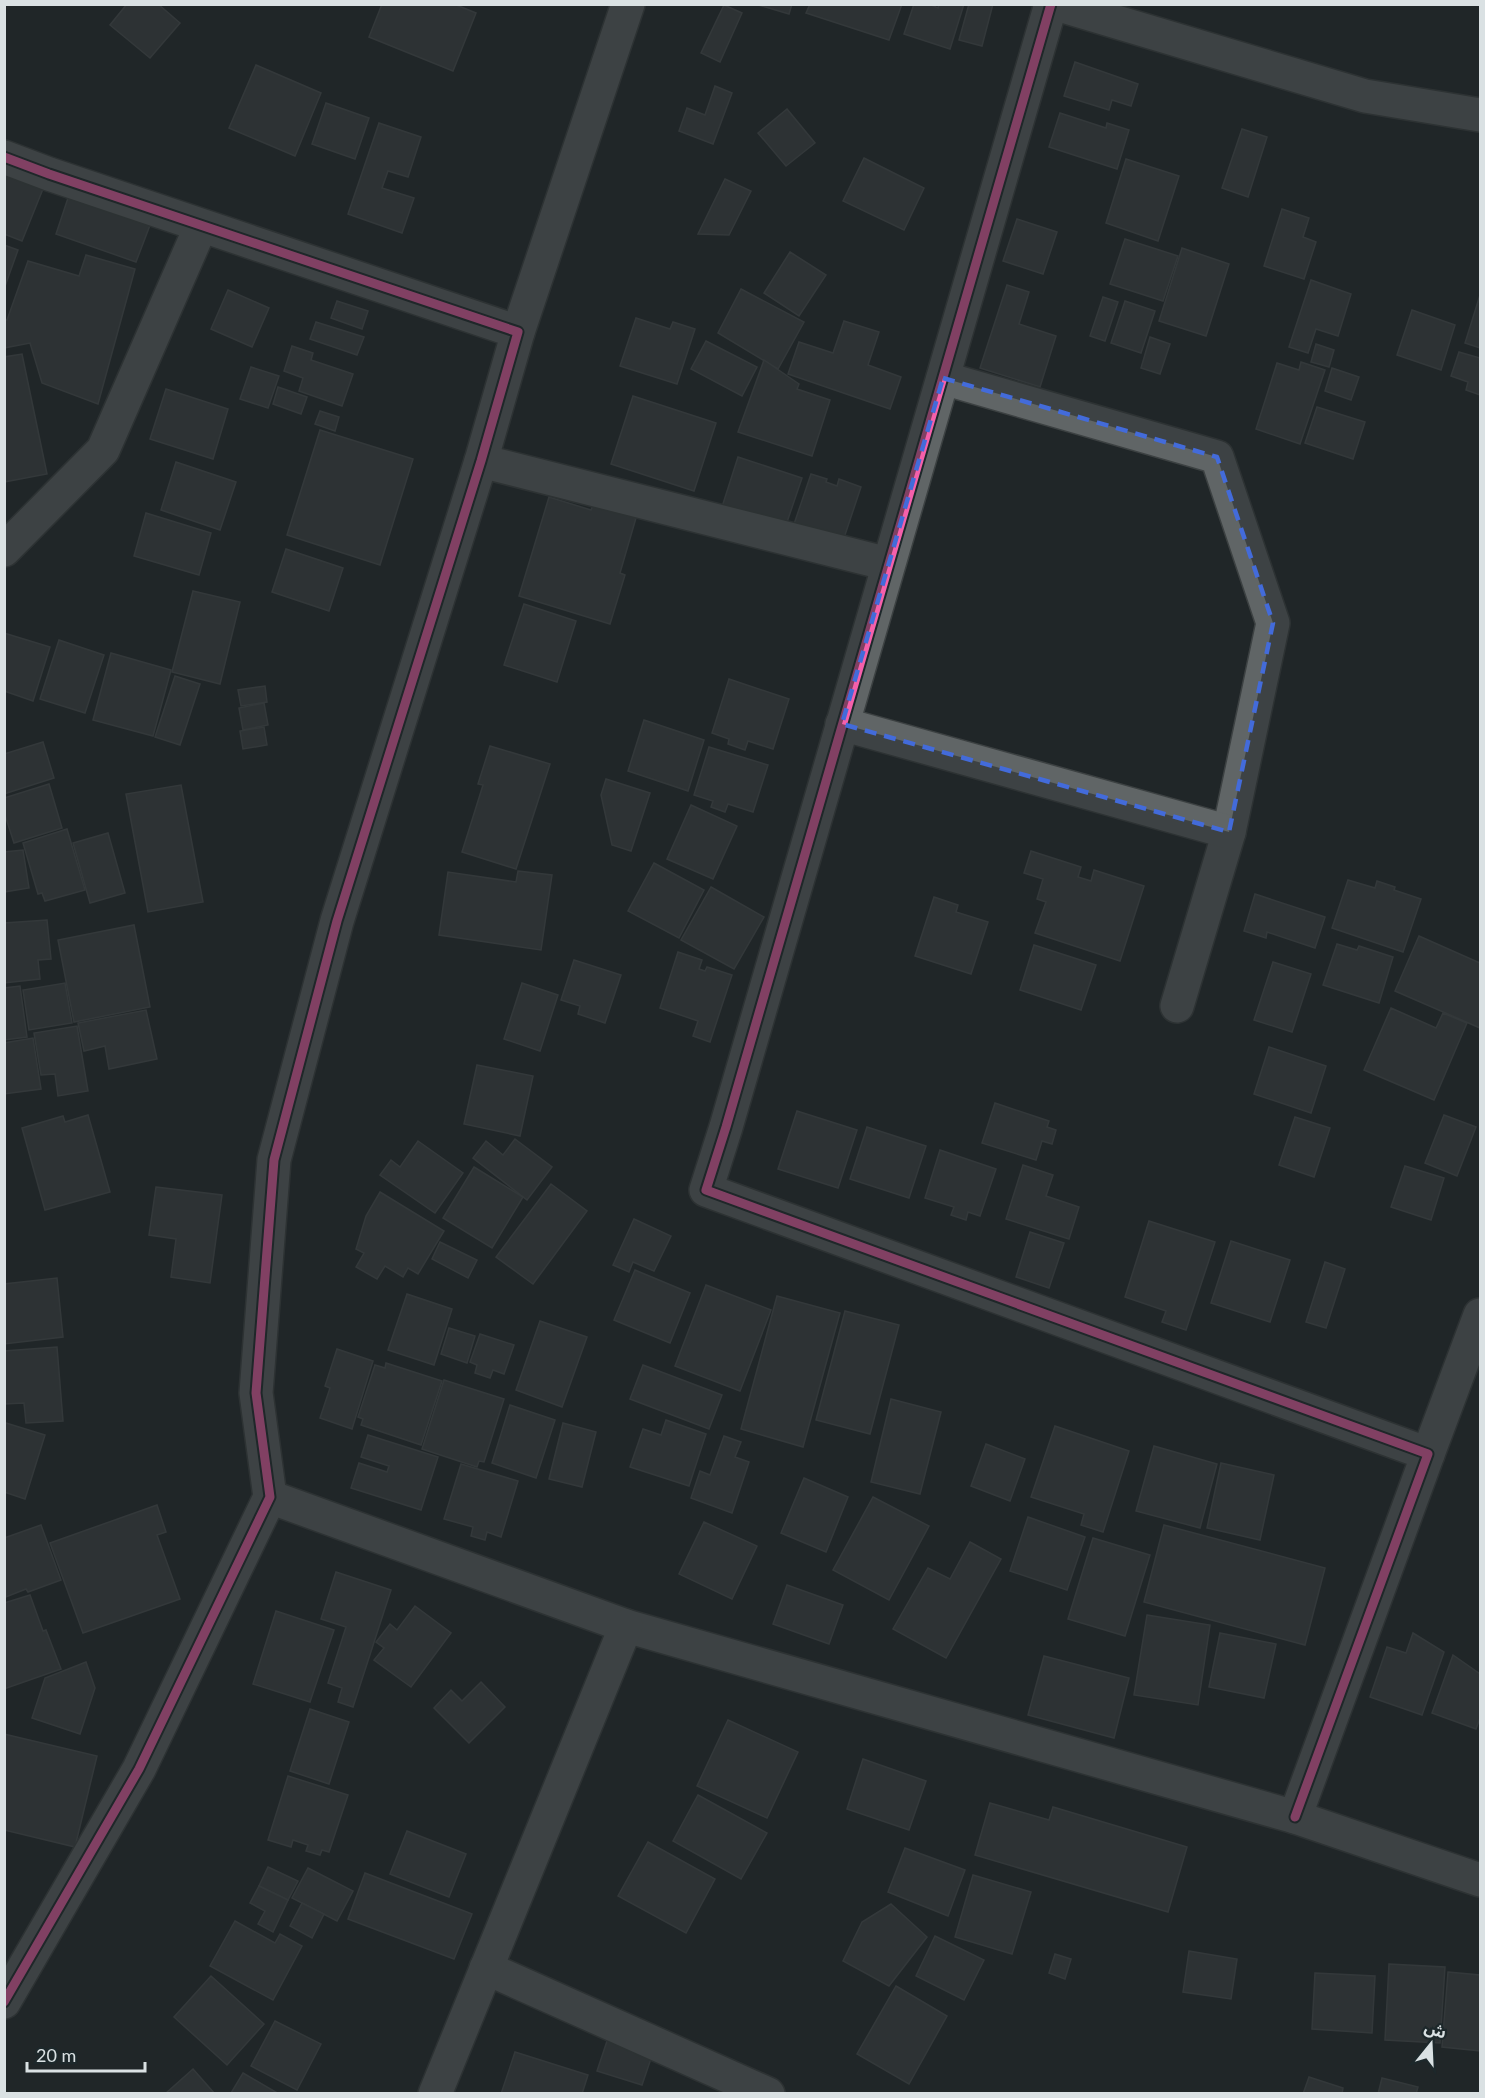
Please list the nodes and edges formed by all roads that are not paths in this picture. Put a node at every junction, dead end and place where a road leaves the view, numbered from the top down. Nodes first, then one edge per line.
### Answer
1 (628, 4) edge
2 (1051, 4) edge
3 (1056, 4) edge
4 (1480, 115) edge
5 (4, 157) edge
6 (201, 226) junction
7 (518, 333) junction
8 (943, 378) junction
9 (480, 461) junction
10 (4, 550) edge
11 (888, 564) junction
12 (842, 724) junction
13 (1229, 832) junction
14 (1178, 1006) dead end
15 (1480, 1314) edge
16 (1428, 1454) junction
17 (270, 1497) junction
18 (626, 1626) junction
19 (1295, 1817) junction
20 (1480, 1880) edge
21 (486, 1968) junction
22 (4, 2002) edge
23 (435, 2094) edge
24 (768, 2094) edge

1 - 7 street
2 - 8 street
3 - 4 street
5 - 6 street
6 - 7 street
6 - 10 street
7 - 9 street
8 - 11 street
8 - 13 street
9 - 11 street
9 - 17 street
11 - 12 street
12 - 13 street
12 - 16 street
13 - 14 street
15 - 16 street
16 - 19 street
17 - 18 street
17 - 22 street
18 - 19 street
18 - 21 street
19 - 20 street
21 - 23 street
21 - 24 street

